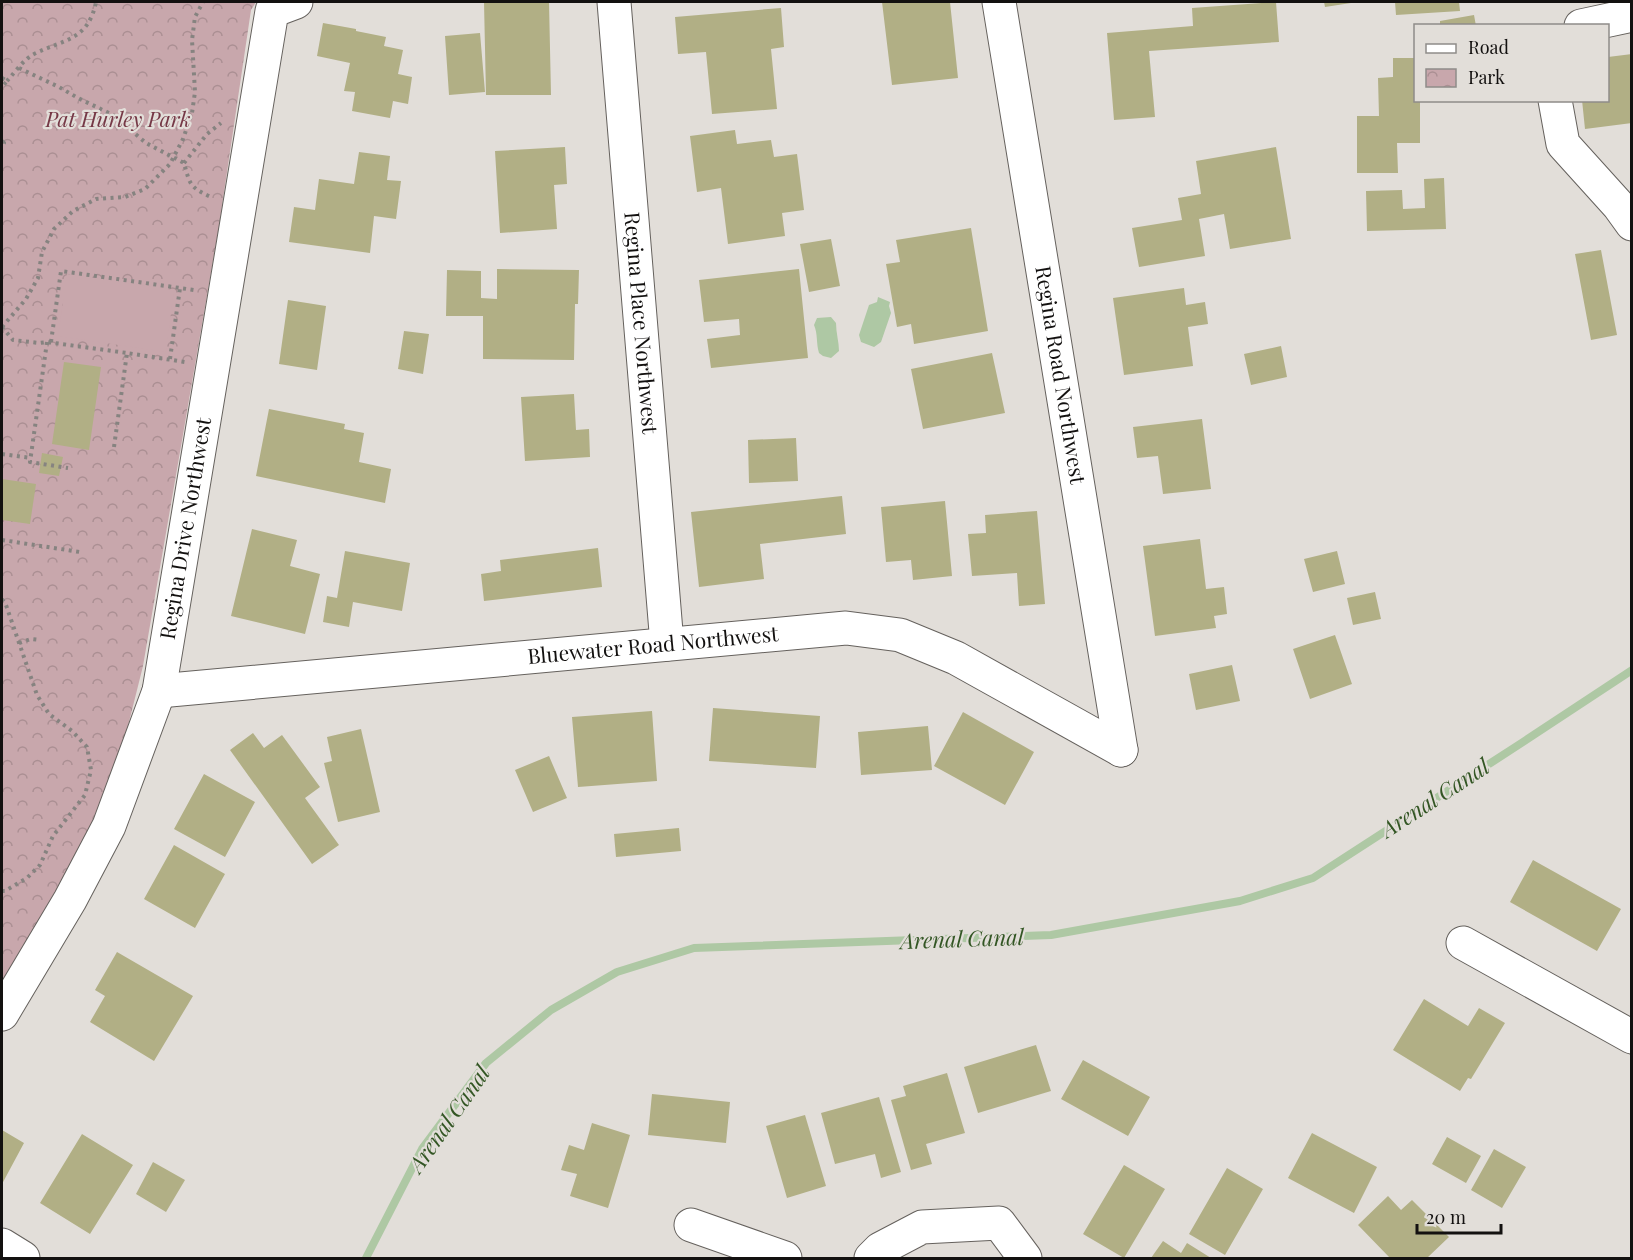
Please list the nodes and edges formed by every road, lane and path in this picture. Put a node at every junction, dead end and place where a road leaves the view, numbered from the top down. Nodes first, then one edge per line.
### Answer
1 (96, 2) edge
2 (203, 2) edge
3 (614, 2) edge
4 (999, 2) edge
5 (284, 6) edge
6 (1632, 15) edge
7 (1590, 24) edge
8 (19, 68) junction
9 (2, 78) edge
10 (7, 81) junction
11 (2, 87) edge
12 (1555, 102) edge
13 (221, 123) dead end
14 (173, 158) junction
15 (184, 163) junction
16 (211, 197) dead end
17 (1632, 224) edge
18 (180, 288) junction
19 (197, 291) dead end
20 (2, 327) edge
21 (49, 342) junction
22 (128, 353) junction
23 (170, 359) junction
24 (186, 362) dead end
25 (114, 447) dead end
26 (2, 454) edge
27 (31, 458) junction
28 (68, 468) dead end
29 (2, 540) edge
30 (80, 552) dead end
31 (2, 600) edge
32 (40, 640) dead end
33 (19, 643) junction
34 (667, 644) junction
35 (159, 691) junction
36 (1121, 750) joint
37 (2, 891) edge
38 (1463, 943) dead end
39 (2, 1014) edge
40 (1632, 1037) edge
41 (691, 1225) dead end
42 (2, 1245) edge
43 (23, 1258) edge
44 (785, 1258) edge
45 (871, 1258) edge
46 (1025, 1258) edge

1 - 8 path
2 - 14 path
3 - 34 street, Regina Place Northwest
4 - 36 street, Regina Road Northwest
5 - 35 street, Regina Drive Northwest
6 - 7 street
8 - 10 path
8 - 14 path
9 - 10 path
10 - 11 path
12 - 17 street
13 - 15 path
14 - 15 path
14 - 20 path
15 - 16 path
18 - 19 path
18 - 21 path
18 - 23 path
20 - 21 path
21 - 22 path
21 - 27 path
22 - 23 path
22 - 25 path
23 - 24 path
26 - 27 path
27 - 28 path
29 - 30 path
31 - 33 path
32 - 33 path
33 - 37 path
34 - 35 street, Bluewater Road Northwest
34 - 36 street, Bluewater Road Northwest
35 - 39 street, Regina Drive Northwest
38 - 40 street
41 - 44 street
42 - 43 street
45 - 46 street

